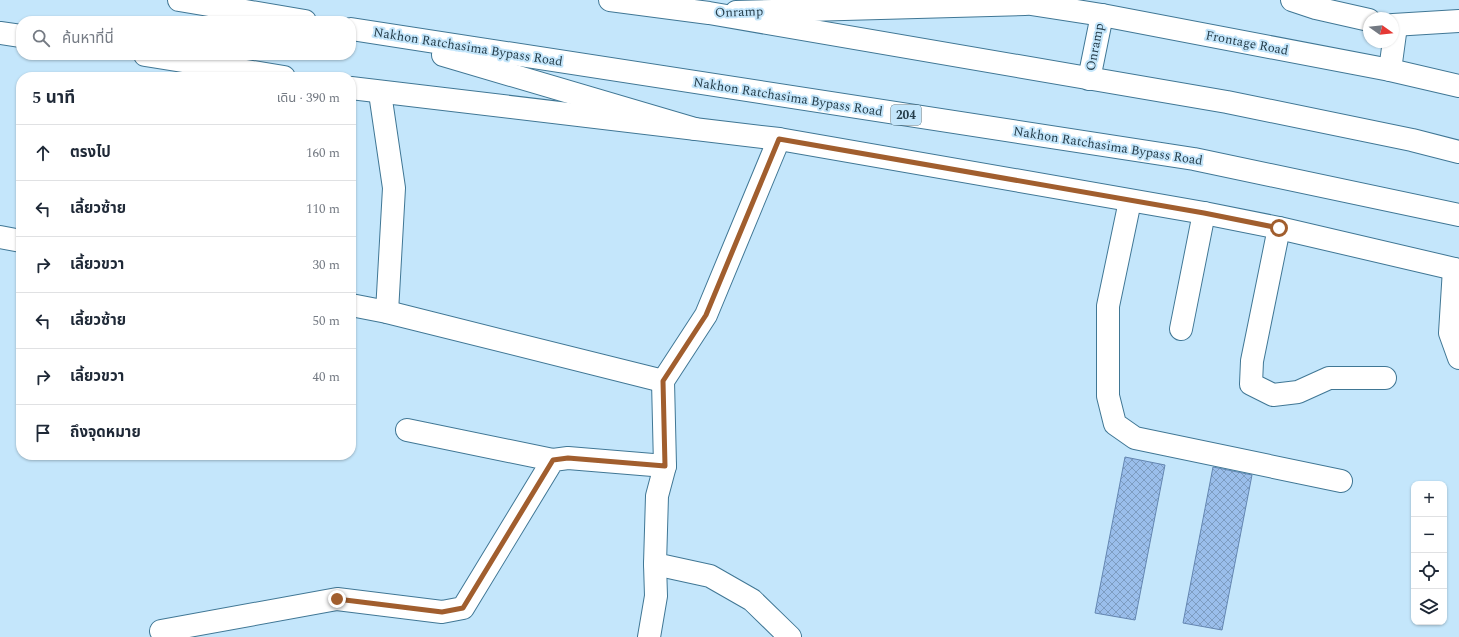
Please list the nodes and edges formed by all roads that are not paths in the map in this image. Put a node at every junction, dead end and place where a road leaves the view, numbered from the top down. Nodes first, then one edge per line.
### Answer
1 (179, 0) edge
2 (610, 0) edge
3 (1006, 0) edge
4 (1292, 0) edge
5 (1034, 4) junction
6 (709, 13) junction
7 (1102, 15) junction
8 (275, 16) edge
9 (1363, 19) edge
10 (1459, 21) edge
11 (1399, 26) edge
12 (356, 29) edge
13 (356, 29) edge
14 (0, 33) edge
15 (16, 35) edge
16 (1392, 48) edge
17 (177, 60) edge
18 (1390, 70) junction
19 (252, 72) edge
20 (1089, 79) junction
21 (1459, 86) edge
22 (356, 89) edge
23 (380, 93) junction
24 (695, 129) junction
25 (779, 139) junction
26 (1459, 152) edge
27 (1130, 201) junction
28 (1204, 213) junction
29 (1459, 215) edge
30 (1279, 228) junction
31 (0, 237) edge
32 (16, 240) edge
33 (1457, 270) edge
34 (356, 306) edge
35 (387, 312) junction
36 (1181, 329) dead end
37 (1459, 358) edge
38 (1386, 378) dead end
39 (663, 381) junction
40 (407, 430) dead end
41 (553, 460) junction
42 (665, 466) junction
43 (1341, 481) dead end
44 (655, 564) junction
45 (160, 631) dead end
46 (649, 637) edge
47 (790, 637) edge

1 - 8 main road
2 - 6 main road
3 - 5 main road
4 - 9 main road
5 - 6 main road, Onramp
5 - 7 main road, Frontage Road
6 - 20 main road
7 - 18 main road, Frontage Road
7 - 20 main road, Onramp
10 - 11 main road
12 - 24 main road
13 - 29 main road, Nakhon Ratchasima Bypass Road / 204
14 - 15 main road
16 - 18 main road
17 - 19 main road
18 - 21 main road, Frontage Road
20 - 26 main road
22 - 23 main road
23 - 24 main road
23 - 35 main road
24 - 25 main road
25 - 27 main road
25 - 39 main road
27 - 28 main road
27 - 43 main road
28 - 30 main road
28 - 36 main road
30 - 33 main road
30 - 38 main road
31 - 32 main road
33 - 37 main road
34 - 35 main road
35 - 39 main road
39 - 42 main road
40 - 41 main road
41 - 42 main road
41 - 45 main road
42 - 44 main road
44 - 46 main road
44 - 47 main road

